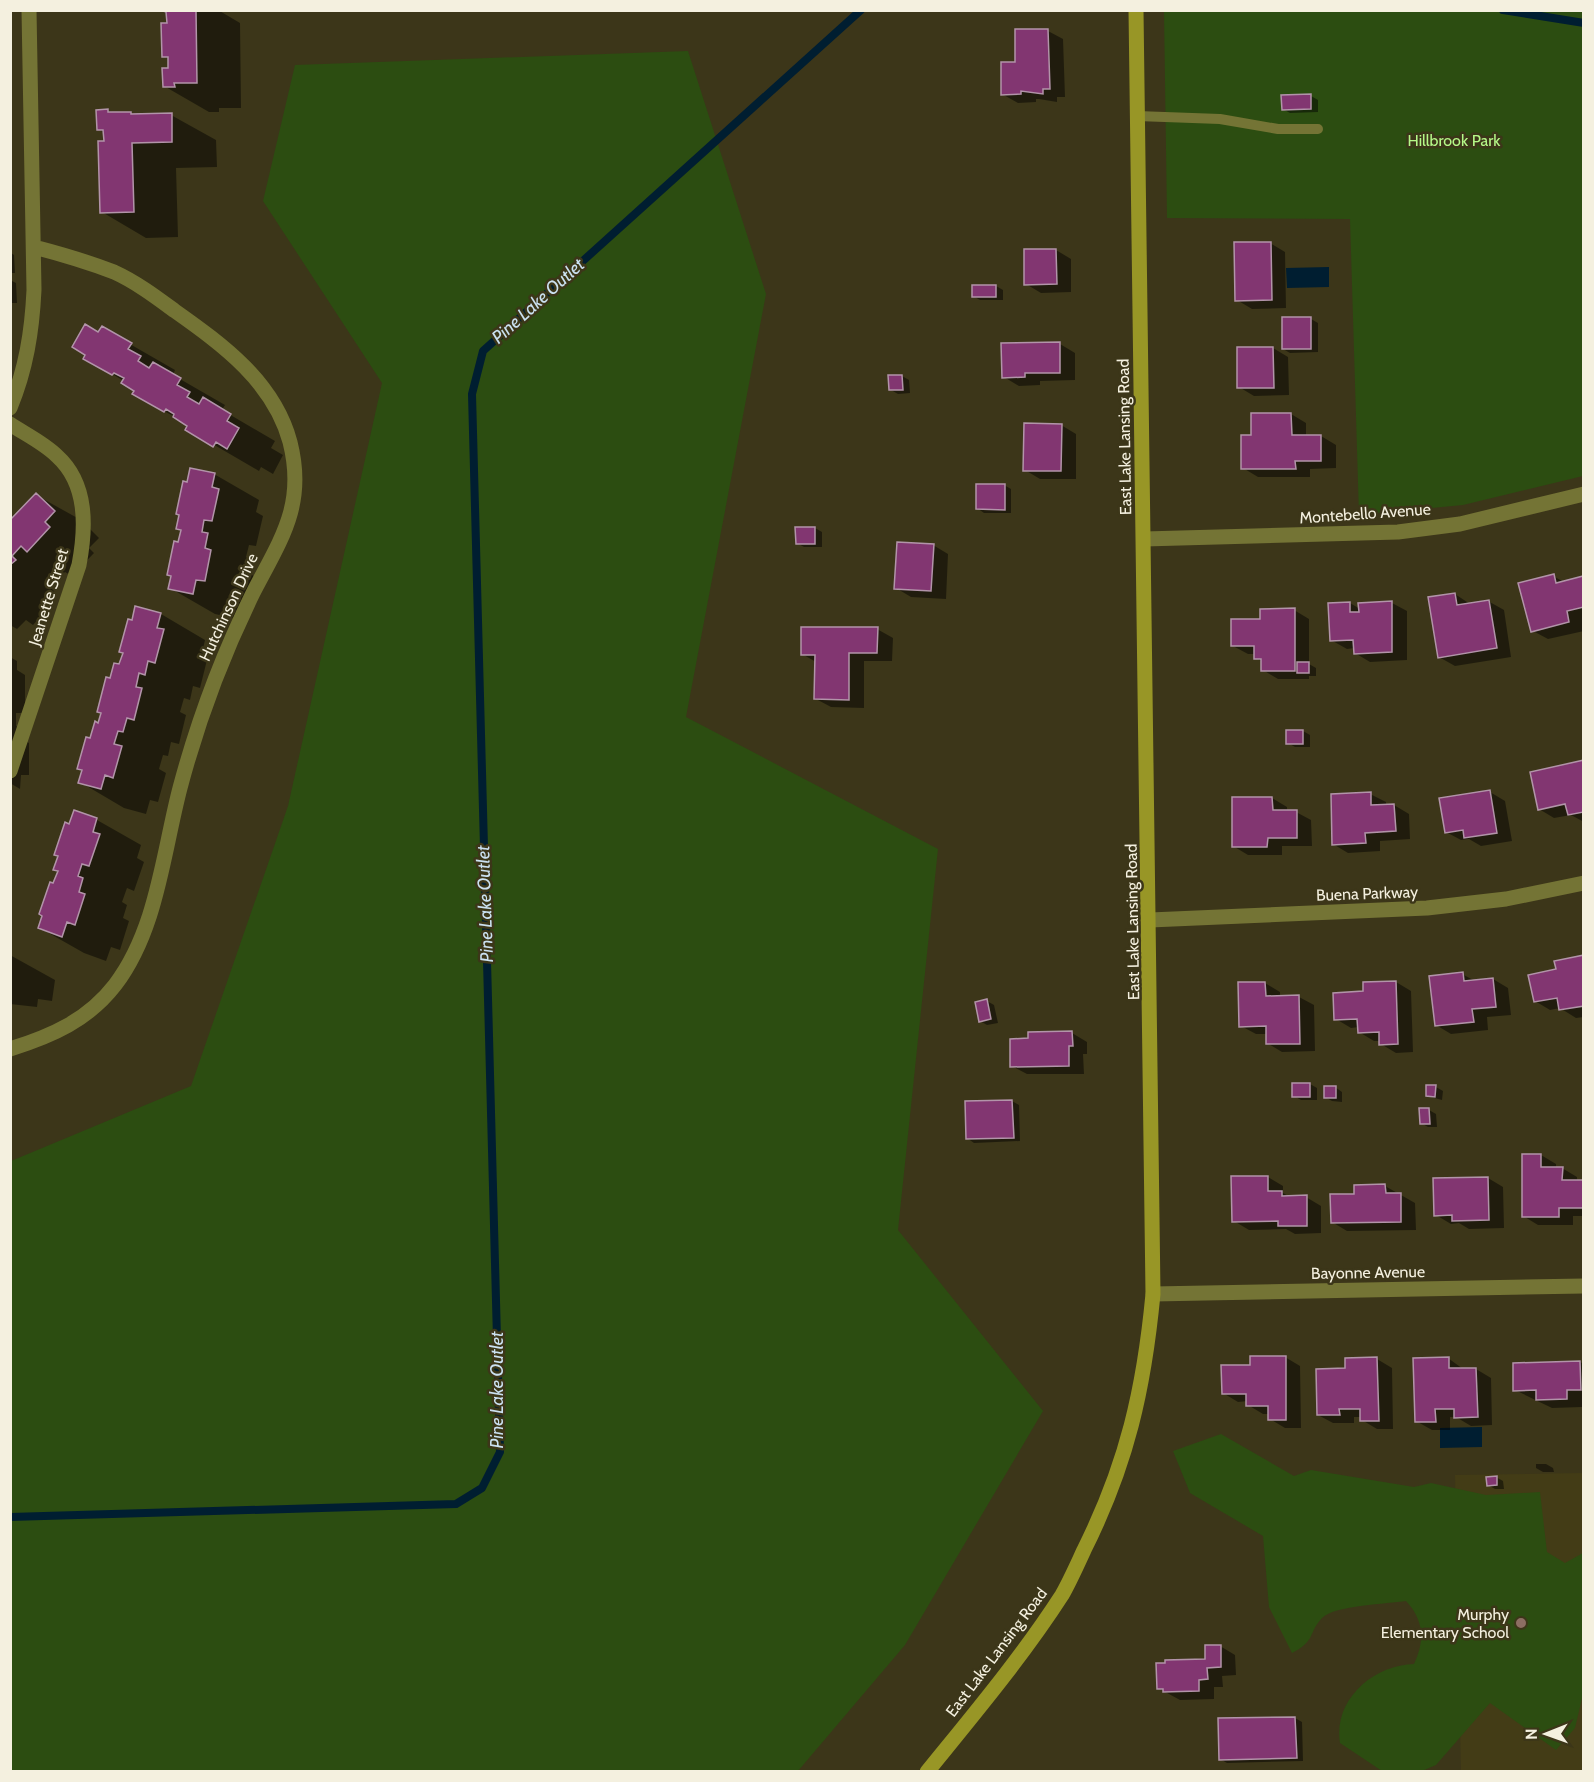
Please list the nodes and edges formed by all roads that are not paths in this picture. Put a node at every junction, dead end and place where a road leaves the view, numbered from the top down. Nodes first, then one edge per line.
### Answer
1 (28, 10) edge
2 (1136, 10) edge
3 (1137, 116) junction
4 (1318, 129) dead end
5 (34, 247) junction
6 (10, 408) edge
7 (10, 424) edge
8 (1584, 494) edge
9 (1144, 539) junction
10 (10, 771) edge
11 (1584, 883) edge
12 (1149, 920) junction
13 (10, 1048) edge
14 (1584, 1286) edge
15 (1154, 1294) junction
16 (927, 1772) edge

1 - 5 street
2 - 3 street, East Lake Lansing Road
3 - 4 lane
3 - 9 street, East Lake Lansing Road
5 - 6 street
5 - 13 street, Hutchinson Drive
7 - 10 street, Jeanette Street
8 - 9 street, Montebello Avenue
9 - 12 street, East Lake Lansing Road
11 - 12 street, Buena Parkway
12 - 15 street, East Lake Lansing Road
14 - 15 street, Bayonne Avenue
15 - 16 street, East Lake Lansing Road

